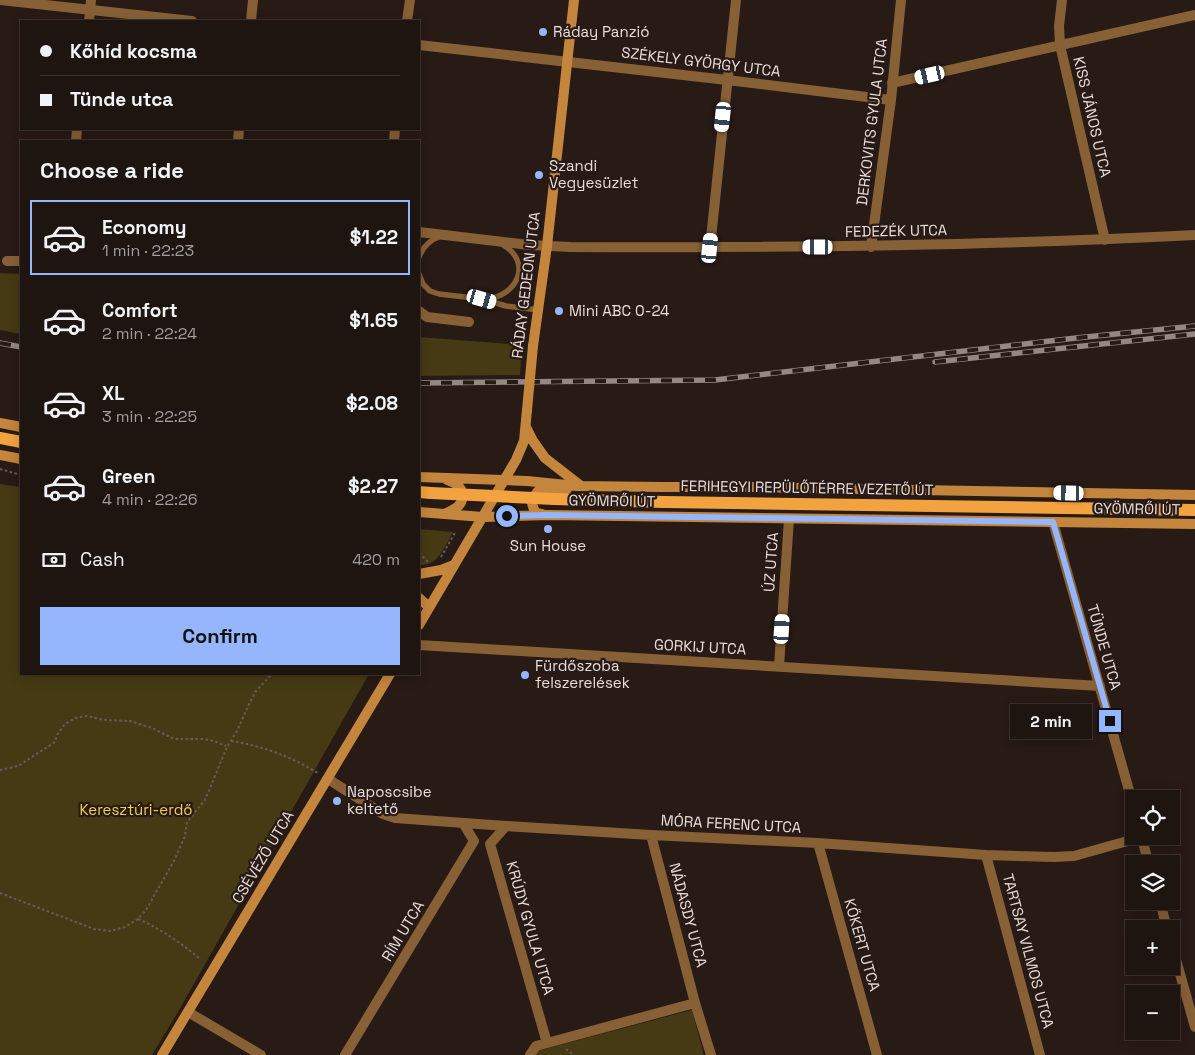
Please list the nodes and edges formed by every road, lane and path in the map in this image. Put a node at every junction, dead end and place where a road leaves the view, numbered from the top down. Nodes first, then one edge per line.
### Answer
1 (0, 0) edge
2 (253, 0) edge
3 (410, 0) edge
4 (574, 0) edge
5 (736, 0) edge
6 (901, 0) edge
7 (1062, 0) edge
8 (90, 11) edge
9 (1195, 15) edge
10 (182, 20) edge
11 (251, 20) edge
12 (407, 20) edge
13 (420, 45) edge
14 (1060, 45) junction
15 (567, 62) junction
16 (727, 80) junction
17 (892, 84) junction
18 (891, 100) junction
19 (420, 232) edge
20 (1195, 235) edge
21 (443, 236) junction
22 (1105, 240) junction
23 (497, 242) junction
24 (547, 246) junction
25 (871, 247) junction
26 (710, 248) junction
27 (420, 254) edge
28 (7, 261) dead end
29 (20, 262) edge
30 (420, 276) edge
31 (482, 299) junction
32 (539, 310) junction
33 (420, 312) edge
34 (469, 322) dead end
35 (0, 423) edge
36 (20, 427) edge
37 (526, 427) junction
38 (0, 438) edge
39 (20, 442) edge
40 (0, 455) edge
41 (20, 459) edge
42 (0, 469) edge
43 (20, 474) edge
44 (420, 476) edge
45 (443, 477) junction
46 (504, 481) junction
47 (579, 486) junction
48 (425, 493) edge
49 (1195, 495) edge
50 (1195, 510) edge
51 (420, 512) edge
52 (442, 514) junction
53 (547, 515) junction
54 (483, 516) junction
55 (789, 519) junction
56 (1053, 522) junction
57 (1195, 524) edge
58 (456, 531) dead end
59 (420, 554) edge
60 (439, 562) dead end
61 (454, 565) junction
62 (431, 566) dead end
63 (420, 574) edge
64 (420, 599) edge
65 (430, 607) junction
66 (420, 623) edge
67 (420, 645) edge
68 (779, 666) junction
69 (271, 675) edge
70 (389, 675) edge
71 (1100, 686) junction
72 (231, 741) junction
73 (227, 747) junction
74 (0, 770) edge
75 (328, 779) junction
76 (1129, 790) edge
77 (463, 823) junction
78 (506, 826) junction
79 (651, 835) junction
80 (474, 841) junction
81 (818, 842) junction
82 (1125, 842) edge
83 (490, 844) junction
84 (986, 855) junction
85 (0, 893) edge
86 (138, 919) junction
87 (200, 959) dead end
88 (1180, 974) edge
89 (695, 1002) junction
90 (188, 1012) junction
91 (1195, 1027) edge
92 (552, 1041) junction
93 (162, 1055) edge
94 (261, 1055) edge
95 (345, 1055) edge
96 (530, 1055) edge
97 (710, 1055) edge
98 (877, 1055) edge
99 (1040, 1055) edge

1 - 8 street
2 - 11 street
3 - 12 street
4 - 15 street, RÁDAY GEDEON UTCA
5 - 16 street
6 - 17 street, DERKOVITS GYULA UTCA
7 - 14 street, KISS JÁNOS UTCA
8 - 10 street
9 - 14 street
13 - 15 street, SZÉKELY GYÖRGY UTCA
14 - 17 street
14 - 22 street, KISS JÁNOS UTCA
15 - 16 street, SZÉKELY GYÖRGY UTCA
15 - 24 street, RÁDAY GEDEON UTCA
16 - 18 street, SZÉKELY GYÖRGY UTCA
16 - 26 street
17 - 18 street, DERKOVITS GYULA UTCA
18 - 25 street, DERKOVITS GYULA UTCA
19 - 21 street, FEDEZÉK UTCA
20 - 22 street, FEDEZÉK UTCA
21 - 23 street, FEDEZÉK UTCA
21 - 27 lane
22 - 25 street, FEDEZÉK UTCA
23 - 24 street, FEDEZÉK UTCA
23 - 31 lane
24 - 26 street, FEDEZÉK UTCA
24 - 32 street, RÁDAY GEDEON UTCA
25 - 26 street, FEDEZÉK UTCA
28 - 29 street
30 - 31 lane
31 - 32 lane
32 - 37 street, RÁDAY GEDEON UTCA, bridge
33 - 34 street
35 - 36 street
37 - 46 street, RÁDAY GEDEON UTCA
37 - 47 street, GYÖMRŐI ÚT
38 - 39 main road
40 - 41 street
42 - 43 path
44 - 45 street, GYÖMRŐI ÚT
45 - 46 street, GYÖMRŐI ÚT
45 - 52 street
46 - 47 street, GYÖMRŐI ÚT
46 - 54 street
47 - 49 street, GYÖMRŐI ÚT
47 - 53 street
48 - 50 main road, FERIHEGYI REPÜLŐTÉRRE VEZETŐ ÚT, bridge
51 - 52 street, GYÖMRŐI ÚT
52 - 54 street, GYÖMRŐI ÚT
53 - 54 street, GYÖMRŐI ÚT
53 - 55 street, GYÖMRŐI ÚT
54 - 61 street
55 - 56 street, GYÖMRŐI ÚT
55 - 68 street, ÚZ UTCA
56 - 57 street, GYÖMRŐI ÚT
56 - 71 street, TÜNDE UTCA
58 - 60 path
59 - 62 path
61 - 63 street
61 - 65 street
64 - 65 street
65 - 66 street
67 - 68 street, GORKIJ UTCA
68 - 71 street, GORKIJ UTCA
69 - 72 path
70 - 75 street, CSÉVÉZŐ UTCA
71 - 76 street, TÜNDE UTCA
72 - 73 path
72 - 75 path
73 - 74 path
73 - 86 path
75 - 77 street, MÓRA FERENC UTCA
75 - 90 street, CSÉVÉZŐ UTCA
77 - 78 street, MÓRA FERENC UTCA
77 - 80 street
78 - 79 street, MÓRA FERENC UTCA
78 - 83 street
79 - 81 street, MÓRA FERENC UTCA
79 - 89 street, NÁDASDY UTCA
80 - 83 street
80 - 95 street, RÍM UTCA
81 - 84 street, MÓRA FERENC UTCA
81 - 98 street, KŐKERT UTCA
82 - 84 street, MÓRA FERENC UTCA
83 - 92 street, KRÚDY GYULA UTCA
84 - 99 street, TARTSAY VILMOS UTCA
85 - 86 path
86 - 87 path
88 - 91 street
89 - 92 street
89 - 97 street, NÁDASDY UTCA
90 - 93 street, CSÉVÉZŐ UTCA
90 - 94 street
92 - 96 street

